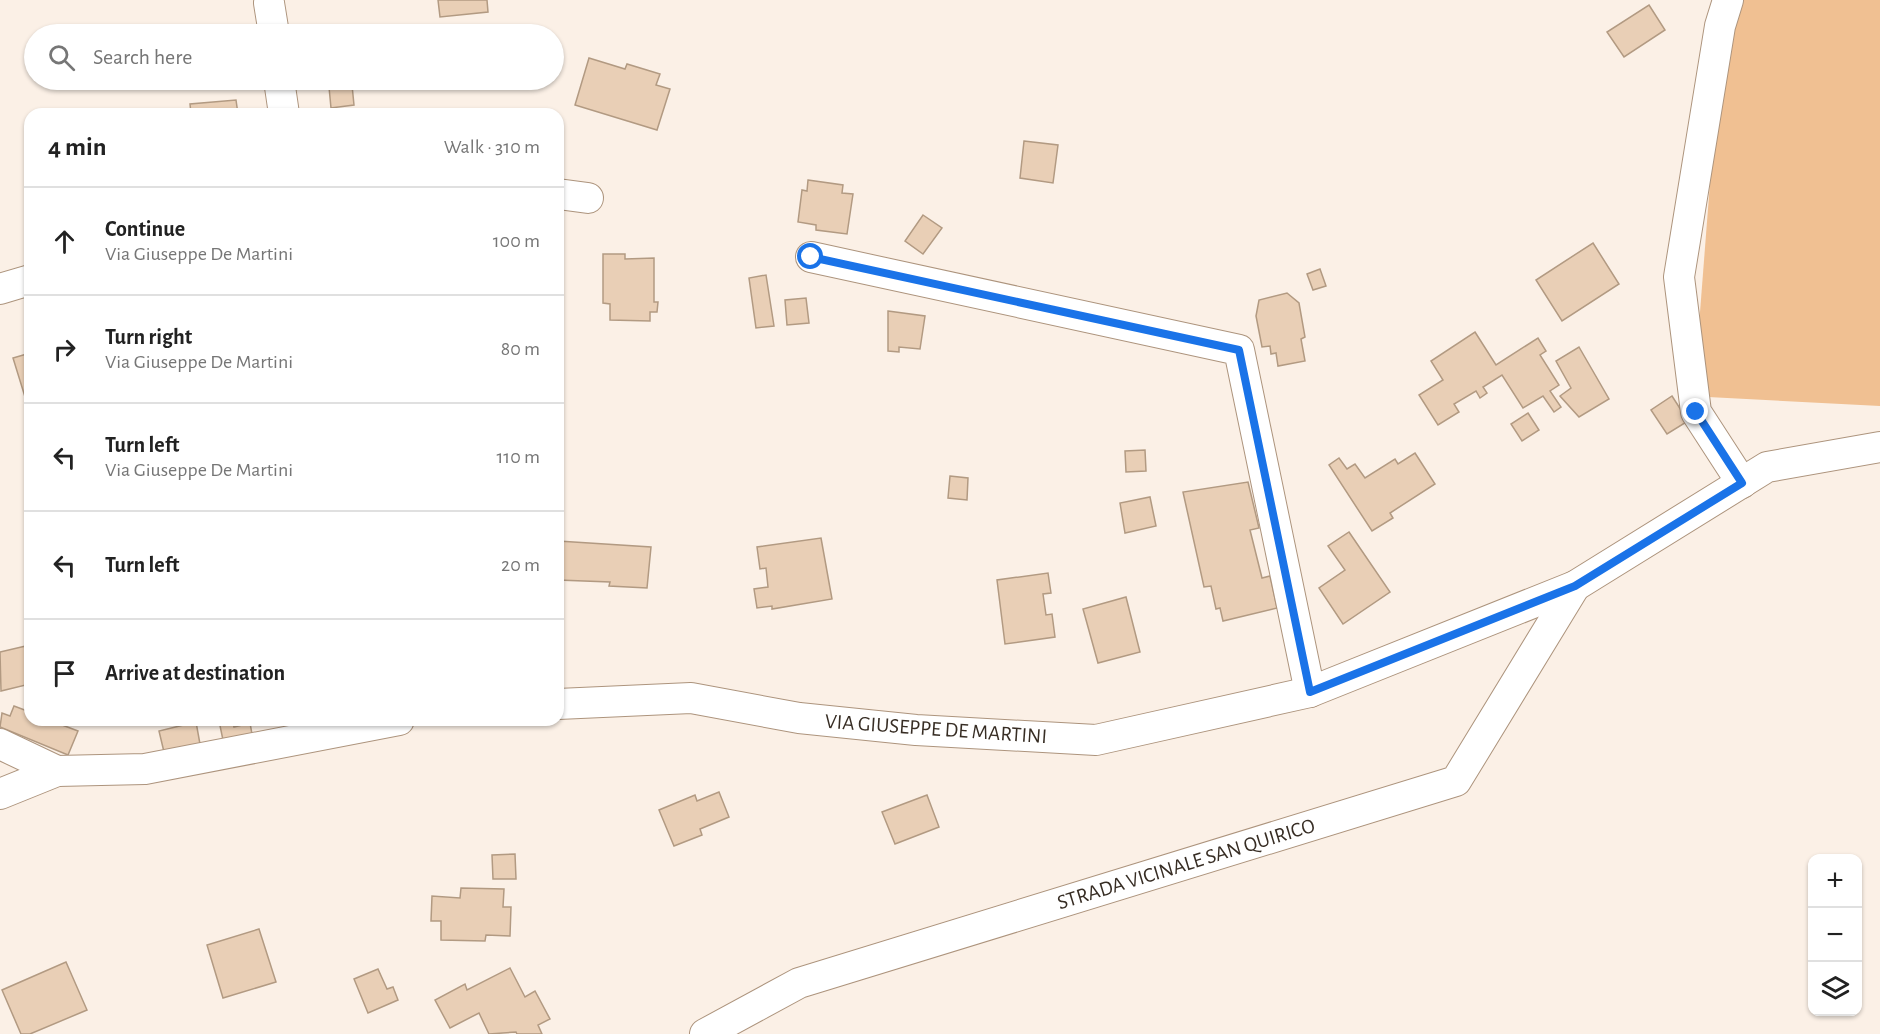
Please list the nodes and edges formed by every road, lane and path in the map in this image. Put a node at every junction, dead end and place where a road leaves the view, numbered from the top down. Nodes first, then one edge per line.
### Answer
1 (1728, 0) edge
2 (269, 3) dead end
3 (272, 24) edge
4 (280, 90) edge
5 (283, 108) edge
6 (564, 195) edge
7 (588, 198) dead end
8 (811, 257) dead end
9 (24, 282) edge
10 (0, 289) edge
11 (1880, 447) edge
12 (1742, 483) junction
13 (1575, 586) junction
14 (1310, 692) junction
15 (564, 704) edge
16 (368, 726) edge
17 (0, 744) edge
18 (57, 771) junction
19 (0, 794) edge
20 (705, 1034) edge

1 - 12 street
2 - 3 street
4 - 5 street
6 - 7 street
8 - 14 street
9 - 10 street
11 - 12 street, VIA GIUSEPPE DE MARTINI
12 - 13 street, VIA GIUSEPPE DE MARTINI
13 - 14 street, VIA GIUSEPPE DE MARTINI
13 - 20 street, STRADA VICINALE SAN QUIRICO
14 - 15 street, VIA GIUSEPPE DE MARTINI
16 - 18 street
17 - 18 street
18 - 19 street

